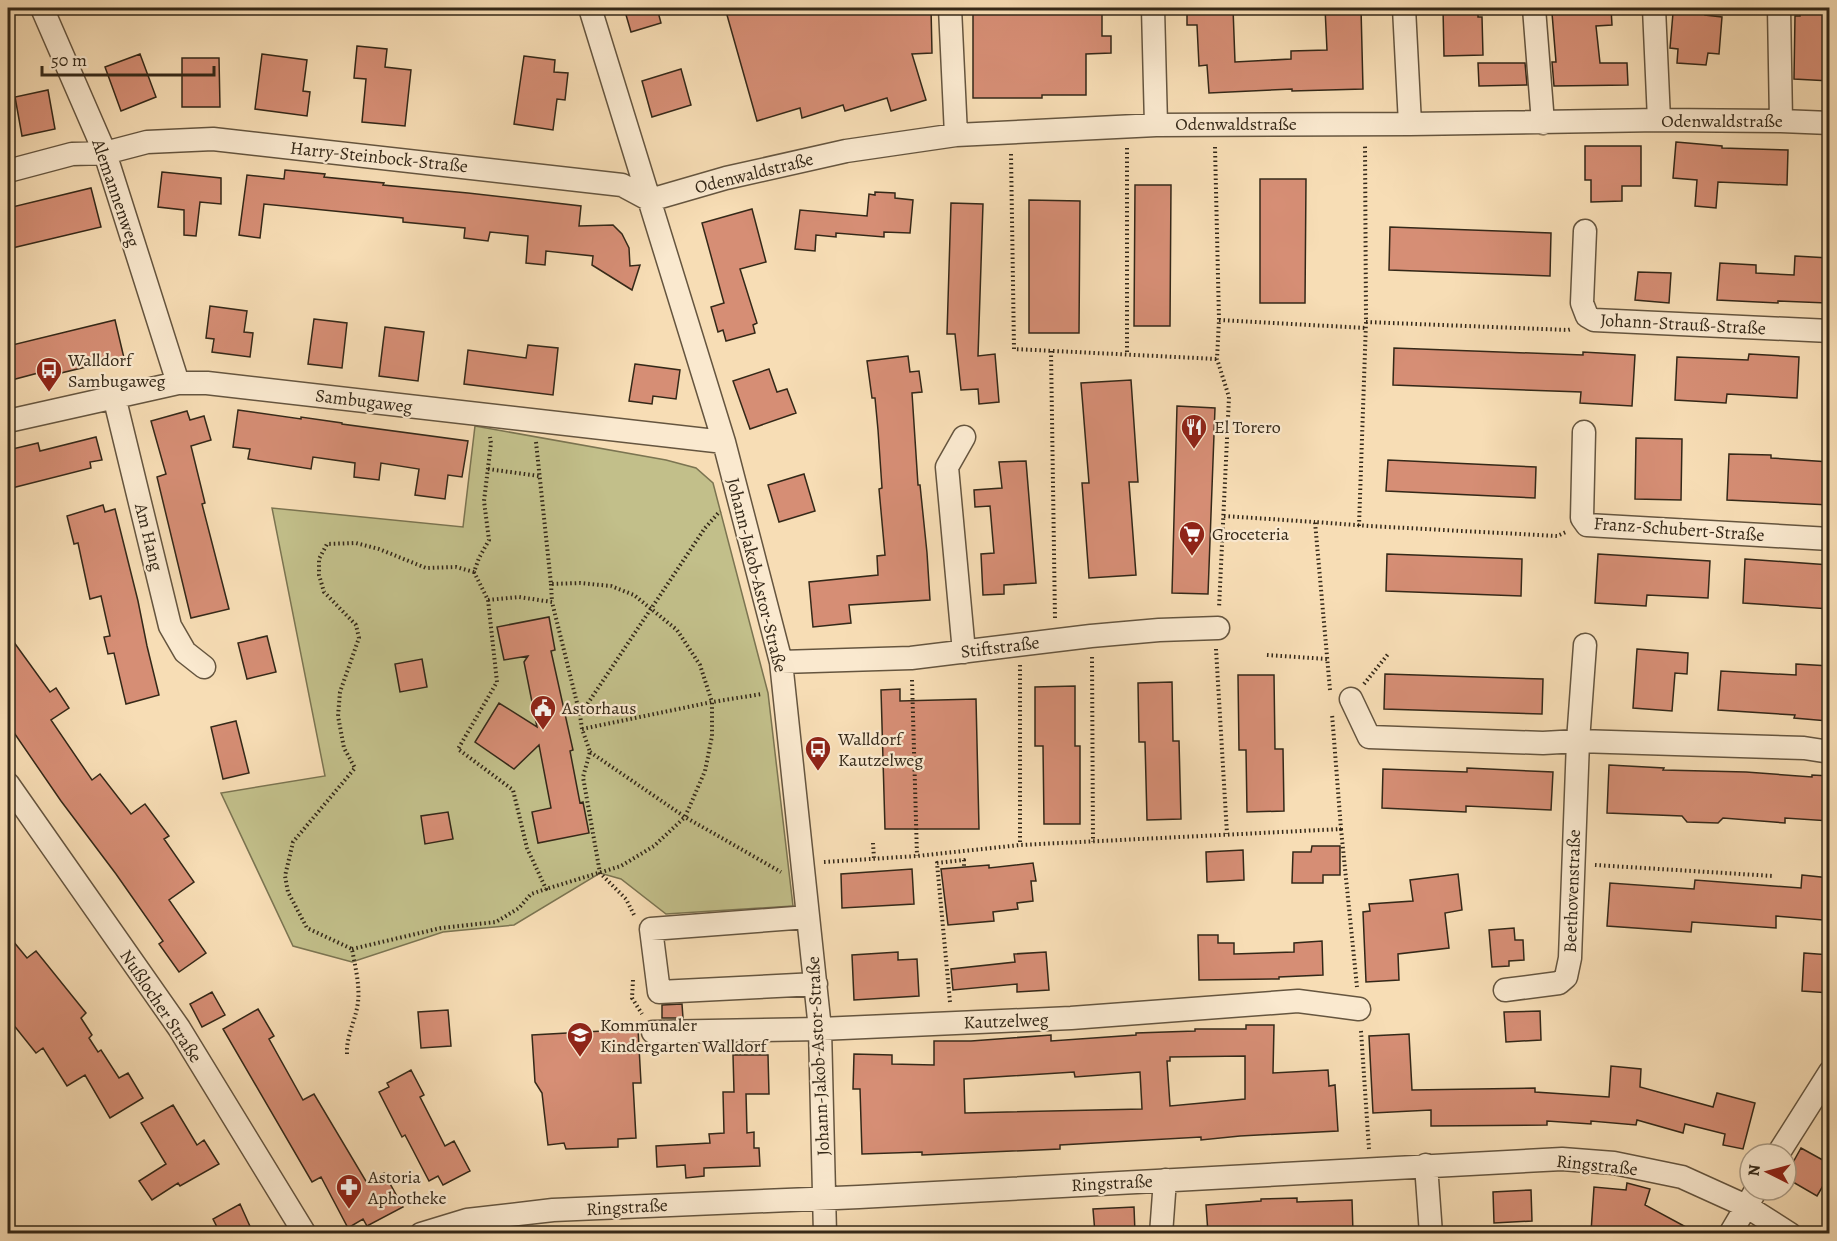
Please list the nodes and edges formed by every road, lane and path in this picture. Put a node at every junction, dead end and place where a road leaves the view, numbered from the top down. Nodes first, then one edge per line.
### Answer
1 (42, 8) edge
2 (590, 8) edge
3 (950, 8) edge
4 (1153, 8) edge
5 (1404, 8) edge
6 (1534, 8) edge
7 (1654, 8) edge
8 (1779, 8) edge
9 (1659, 120) junction
10 (1781, 121) junction
11 (1365, 123) junction
12 (1543, 123) junction
13 (1830, 123) edge
14 (1410, 124) junction
15 (1156, 125) junction
16 (1214, 125) junction
17 (1126, 127) junction
18 (1011, 132) junction
19 (956, 135) junction
20 (105, 153) junction
21 (8, 171) edge
22 (650, 200) junction
23 (1585, 231) dead end
24 (1219, 320) junction
25 (1594, 320) junction
26 (1366, 322) junction
27 (1366, 328) junction
28 (1830, 331) edge
29 (1051, 351) junction
30 (1127, 354) junction
31 (1217, 359) junction
32 (178, 383) junction
33 (114, 396) junction
34 (488, 415) junction
35 (534, 420) junction
36 (8, 421) edge
37 (1584, 432) dead end
38 (964, 436) dead end
39 (724, 442) junction
40 (488, 470) junction
41 (539, 476) junction
42 (737, 492) junction
43 (1224, 516) junction
44 (1315, 522) junction
45 (1587, 525) junction
46 (1359, 526) junction
47 (1830, 539) edge
48 (474, 572) junction
49 (551, 584) junction
50 (488, 600) junction
51 (552, 602) junction
52 (651, 607) junction
53 (1091, 636) junction
54 (1217, 638) junction
55 (1055, 640) junction
56 (1020, 644) junction
57 (1585, 645) dead end
58 (963, 652) junction
59 (1389, 653) dead end
60 (1267, 655) dead end
61 (911, 658) junction
62 (1327, 659) junction
63 (781, 662) junction
64 (204, 667) dead end
65 (783, 690) junction
66 (1341, 699) junction
67 (712, 702) junction
68 (580, 715) junction
69 (582, 729) junction
70 (1578, 741) junction
71 (590, 752) junction
72 (1830, 752) edge
73 (8, 784) edge
74 (685, 817) junction
75 (1227, 834) junction
76 (1093, 842) junction
77 (873, 843) dead end
78 (1020, 845) junction
79 (964, 851) junction
80 (917, 856) junction
81 (874, 859) junction
82 (964, 860) junction
83 (802, 863) junction
84 (1574, 864) junction
85 (964, 868) dead end
86 (600, 873) junction
87 (1773, 876) dead end
88 (805, 886) junction
89 (546, 890) junction
90 (634, 915) dead end
91 (808, 917) junction
92 (352, 949) junction
93 (633, 974) dead end
94 (816, 984) junction
95 (1504, 990) dead end
96 (1359, 1009) dead end
97 (951, 1023) junction
98 (820, 1029) junction
99 (653, 1032) joint
100 (347, 1054) dead end
101 (1830, 1072) edge
102 (1786, 1142) edge
103 (1426, 1165) junction
104 (1165, 1180) junction
105 (1738, 1194) edge
106 (825, 1198) junction
107 (1749, 1202) edge
108 (1755, 1202) edge
109 (305, 1233) edge
110 (421, 1233) edge
111 (825, 1233) edge
112 (1161, 1233) edge
113 (1431, 1233) edge
114 (1730, 1233) edge
115 (1790, 1233) edge

1 - 20 street, Alemannenweg
2 - 22 street, Johann-Jakob-Astor-Straße
3 - 19 street
4 - 15 street
5 - 14 street
6 - 12 street
7 - 9 street
8 - 10 street
9 - 10 street, Odenwaldstraße
9 - 12 street, Odenwaldstraße
10 - 13 street, Odenwaldstraße
11 - 14 street, Odenwaldstraße
11 - 16 street, Odenwaldstraße
11 - 26 path
12 - 14 street, Odenwaldstraße
15 - 16 street, Odenwaldstraße
15 - 17 street, Odenwaldstraße
16 - 24 path
17 - 18 street, Odenwaldstraße
17 - 30 path
18 - 19 street, Odenwaldstraße
18 - 29 path
19 - 22 street, Odenwaldstraße
20 - 21 street, Harry-Steinbock-Straße
20 - 22 street, Harry-Steinbock-Straße
20 - 32 street, Alemannenweg
22 - 39 street, Johann-Jakob-Astor-Straße
23 - 25 street, Johann-Strauß-Straße
24 - 27 path
24 - 31 path
25 - 26 path
25 - 28 street, Johann-Strauß-Straße
26 - 27 path
27 - 46 path
29 - 30 path
29 - 55 path
30 - 31 path
31 - 43 path
32 - 33 street, Sambugaweg
32 - 34 street, Sambugaweg
33 - 36 street, Sambugaweg
33 - 64 street, Am Hang
34 - 35 street, Sambugaweg
34 - 40 path
35 - 39 street, Sambugaweg
35 - 41 path
37 - 45 street, Franz-Schubert-Straße
38 - 58 street
39 - 42 street, Johann-Jakob-Astor-Straße
40 - 41 path
40 - 48 path
41 - 49 path
42 - 52 path
42 - 63 street, Johann-Jakob-Astor-Straße
43 - 44 path
43 - 54 path
44 - 46 path
44 - 62 path
45 - 46 path
45 - 47 street, Franz-Schubert-Straße
48 - 50 path
48 - 92 path
49 - 51 path
49 - 52 path
50 - 51 path
50 - 89 path
51 - 68 path
52 - 67 path
52 - 68 path
53 - 54 street, Stiftstraße
53 - 55 street, Stiftstraße
53 - 76 path
54 - 75 path
55 - 56 street, Stiftstraße
56 - 58 street, Stiftstraße
56 - 78 path
57 - 70 street, Beethovenstraße
58 - 61 street, Stiftstraße
59 - 66 path
60 - 62 path
61 - 63 street, Stiftstraße
61 - 80 path
62 - 66 path
63 - 65 street, Johann-Jakob-Astor-Straße
65 - 67 path
65 - 83 street, Johann-Jakob-Astor-Straße
66 - 70 street
66 - 75 path
67 - 69 path
67 - 74 path
68 - 69 path
69 - 71 path
70 - 72 street
70 - 84 street, Beethovenstraße
71 - 74 path
71 - 86 path
73 - 109 street, Nußlocher Straße
74 - 86 path
74 - 88 path
75 - 76 path
76 - 78 path
77 - 81 path
78 - 79 path
79 - 80 path
79 - 82 path
80 - 81 path
81 - 83 path
82 - 85 path
82 - 97 path
83 - 88 street, Johann-Jakob-Astor-Straße
84 - 87 path
84 - 95 street, Beethovenstraße
86 - 89 path
86 - 90 path
88 - 91 street, Johann-Jakob-Astor-Straße
89 - 92 path
91 - 94 street, Johann-Jakob-Astor-Straße
91 - 94 street
92 - 100 path
93 - 99 path
94 - 98 street, Johann-Jakob-Astor-Straße
96 - 97 street, Kautzelweg
97 - 98 street, Kautzelweg
98 - 99 street, Kautzelweg
98 - 106 street, Johann-Jakob-Astor-Straße
101 - 102 street
103 - 104 street, Ringstraße
103 - 105 street, Ringstraße
103 - 113 street
104 - 106 street, Ringstraße
104 - 112 street
106 - 110 street, Ringstraße
106 - 111 street, Johann-Jakob-Astor-Straße
107 - 114 street
108 - 115 street, Ringstraße

